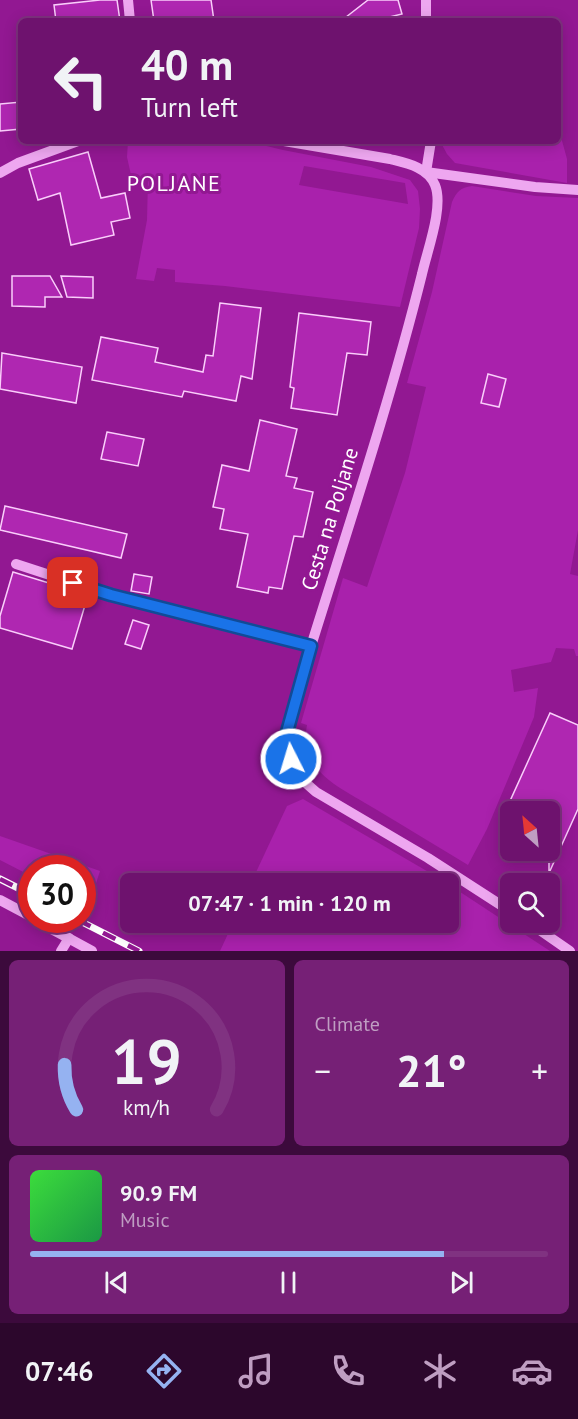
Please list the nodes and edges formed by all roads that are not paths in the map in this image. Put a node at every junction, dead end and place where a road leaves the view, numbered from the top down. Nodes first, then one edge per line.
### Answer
1 (128, 0) edge
2 (426, 0) edge
3 (130, 18) edge
4 (426, 18) edge
5 (70, 144) edge
6 (302, 144) edge
7 (431, 144) edge
8 (426, 172) junction
9 (0, 173) edge
10 (578, 190) edge
11 (15, 564) dead end
12 (311, 646) junction
13 (0, 900) edge
14 (500, 905) edge
15 (18, 910) edge
16 (60, 933) edge
17 (544, 933) edge
18 (69, 938) junction
19 (61, 951) edge
20 (92, 951) edge
21 (570, 951) edge

1 - 3 street
2 - 4 street
5 - 9 street
6 - 8 street
7 - 8 street
8 - 10 street
8 - 12 street, Cesta na Poljane
11 - 12 street
12 - 14 street, Cesta na Poljane
13 - 15 street
16 - 18 street
17 - 21 street
18 - 19 street
18 - 20 street

